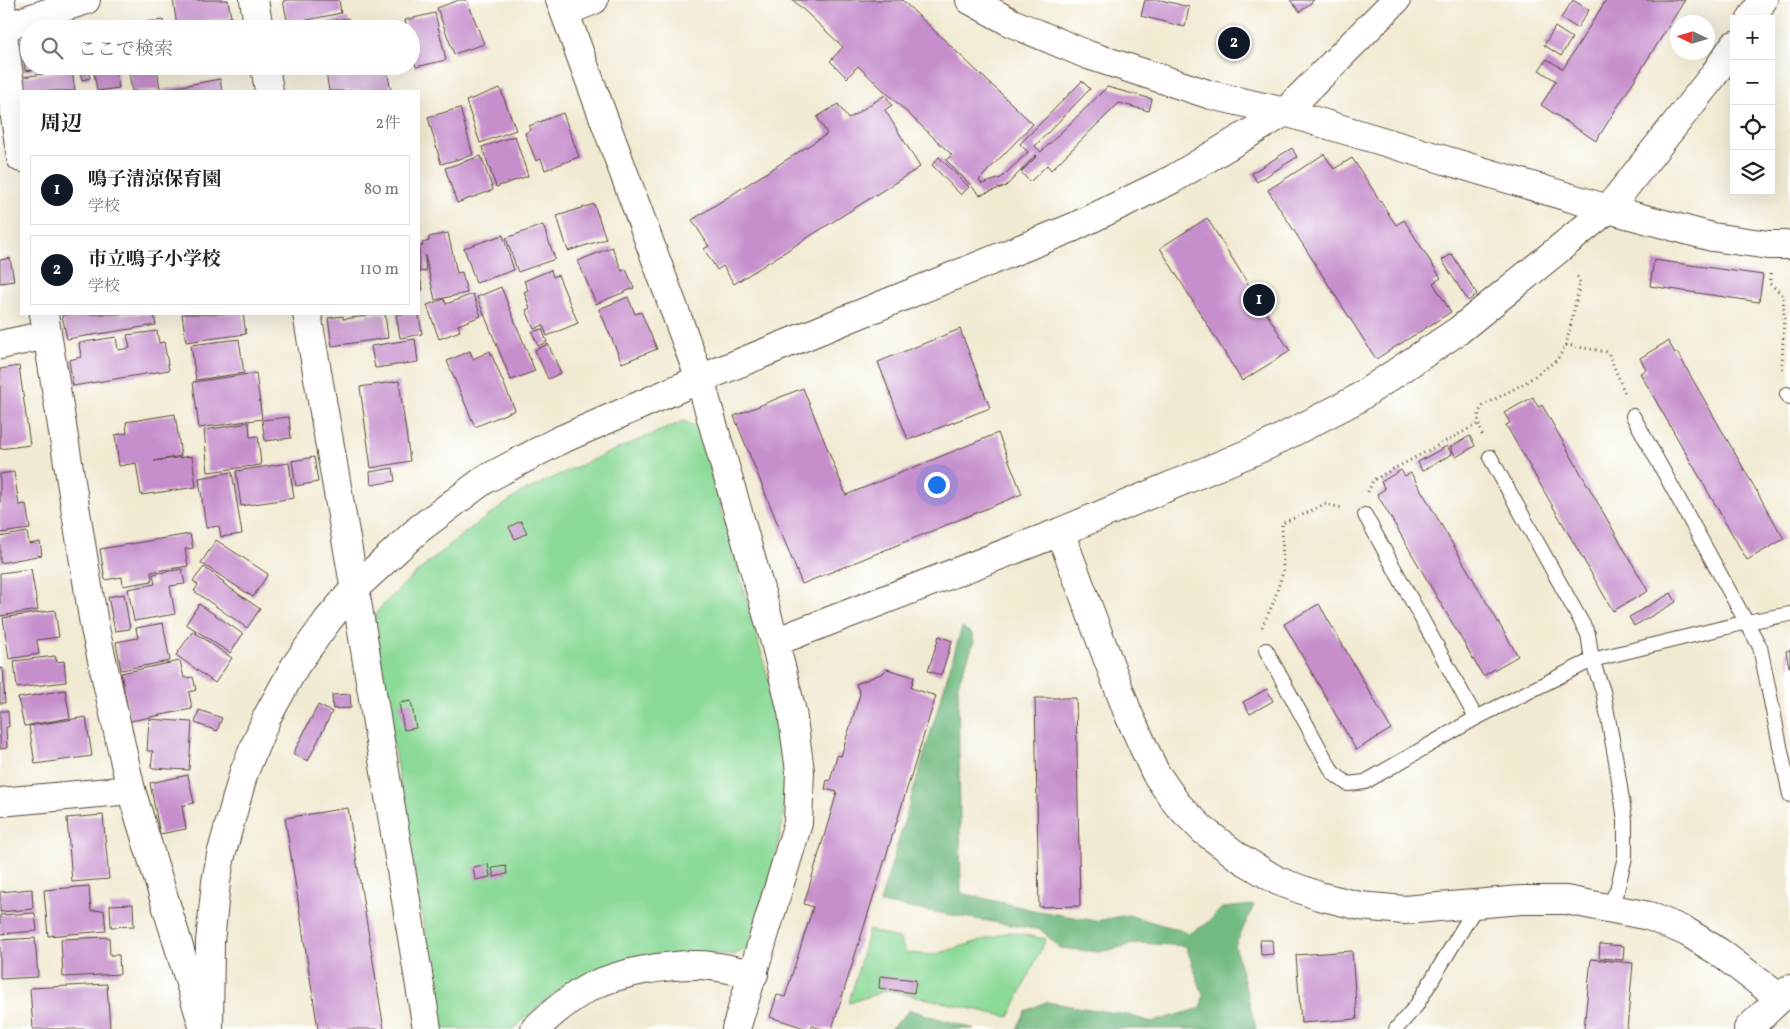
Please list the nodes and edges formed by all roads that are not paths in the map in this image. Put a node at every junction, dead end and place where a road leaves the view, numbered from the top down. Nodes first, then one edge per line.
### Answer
1 (1, 0) edge
2 (86, 0) edge
3 (254, 0) edge
4 (594, 0) edge
5 (970, 0) edge
6 (1396, 0) edge
7 (1763, 0) edge
8 (563, 6) edge
9 (1754, 15) edge
10 (26, 20) edge
11 (257, 20) edge
12 (20, 22) edge
13 (2, 28) junction
14 (1730, 51) edge
15 (267, 75) edge
16 (270, 90) edge
17 (1285, 112) junction
18 (20, 151) edge
19 (1608, 209) junction
20 (1790, 245) edge
21 (308, 315) edge
22 (46, 324) edge
23 (0, 345) edge
24 (700, 379) junction
25 (1633, 416) road end
26 (1490, 457) road end
27 (1365, 515) dead end
28 (1060, 532) junction
29 (355, 588) junction
30 (1790, 614) edge
31 (1747, 622) junction
32 (775, 642) junction
33 (1266, 650) dead end
34 (1592, 660) junction
35 (1476, 718) junction
36 (131, 790) junction
37 (1790, 794) edge
38 (0, 802) edge
39 (1477, 905) junction
40 (1608, 908) junction
41 (754, 974) junction
42 (1785, 993) edge
43 (204, 1029) edge
44 (209, 1029) edge
45 (427, 1029) edge
46 (535, 1029) edge
47 (736, 1029) edge
48 (1396, 1029) edge
49 (1748, 1029) edge

1 - 13 street
2 - 10 street
3 - 11 street
4 - 8 street
5 - 17 street
6 - 17 street
7 - 9 street
8 - 24 street
12 - 13 street
13 - 18 street
14 - 19 street
15 - 16 street
17 - 19 street
17 - 24 street
19 - 20 street
19 - 28 street
21 - 29 street
22 - 23 street
22 - 36 street
24 - 29 street
24 - 32 street
25 - 31 lane
26 - 34 lane
27 - 35 lane
28 - 32 street
28 - 39 street
29 - 44 street
29 - 45 street
30 - 31 lane
31 - 34 lane
31 - 37 lane
32 - 41 street
33 - 35 lane
34 - 35 lane
34 - 40 lane
36 - 38 street
36 - 43 street
39 - 40 street
39 - 48 lane
40 - 42 street
41 - 46 street
41 - 47 street
42 - 49 street

